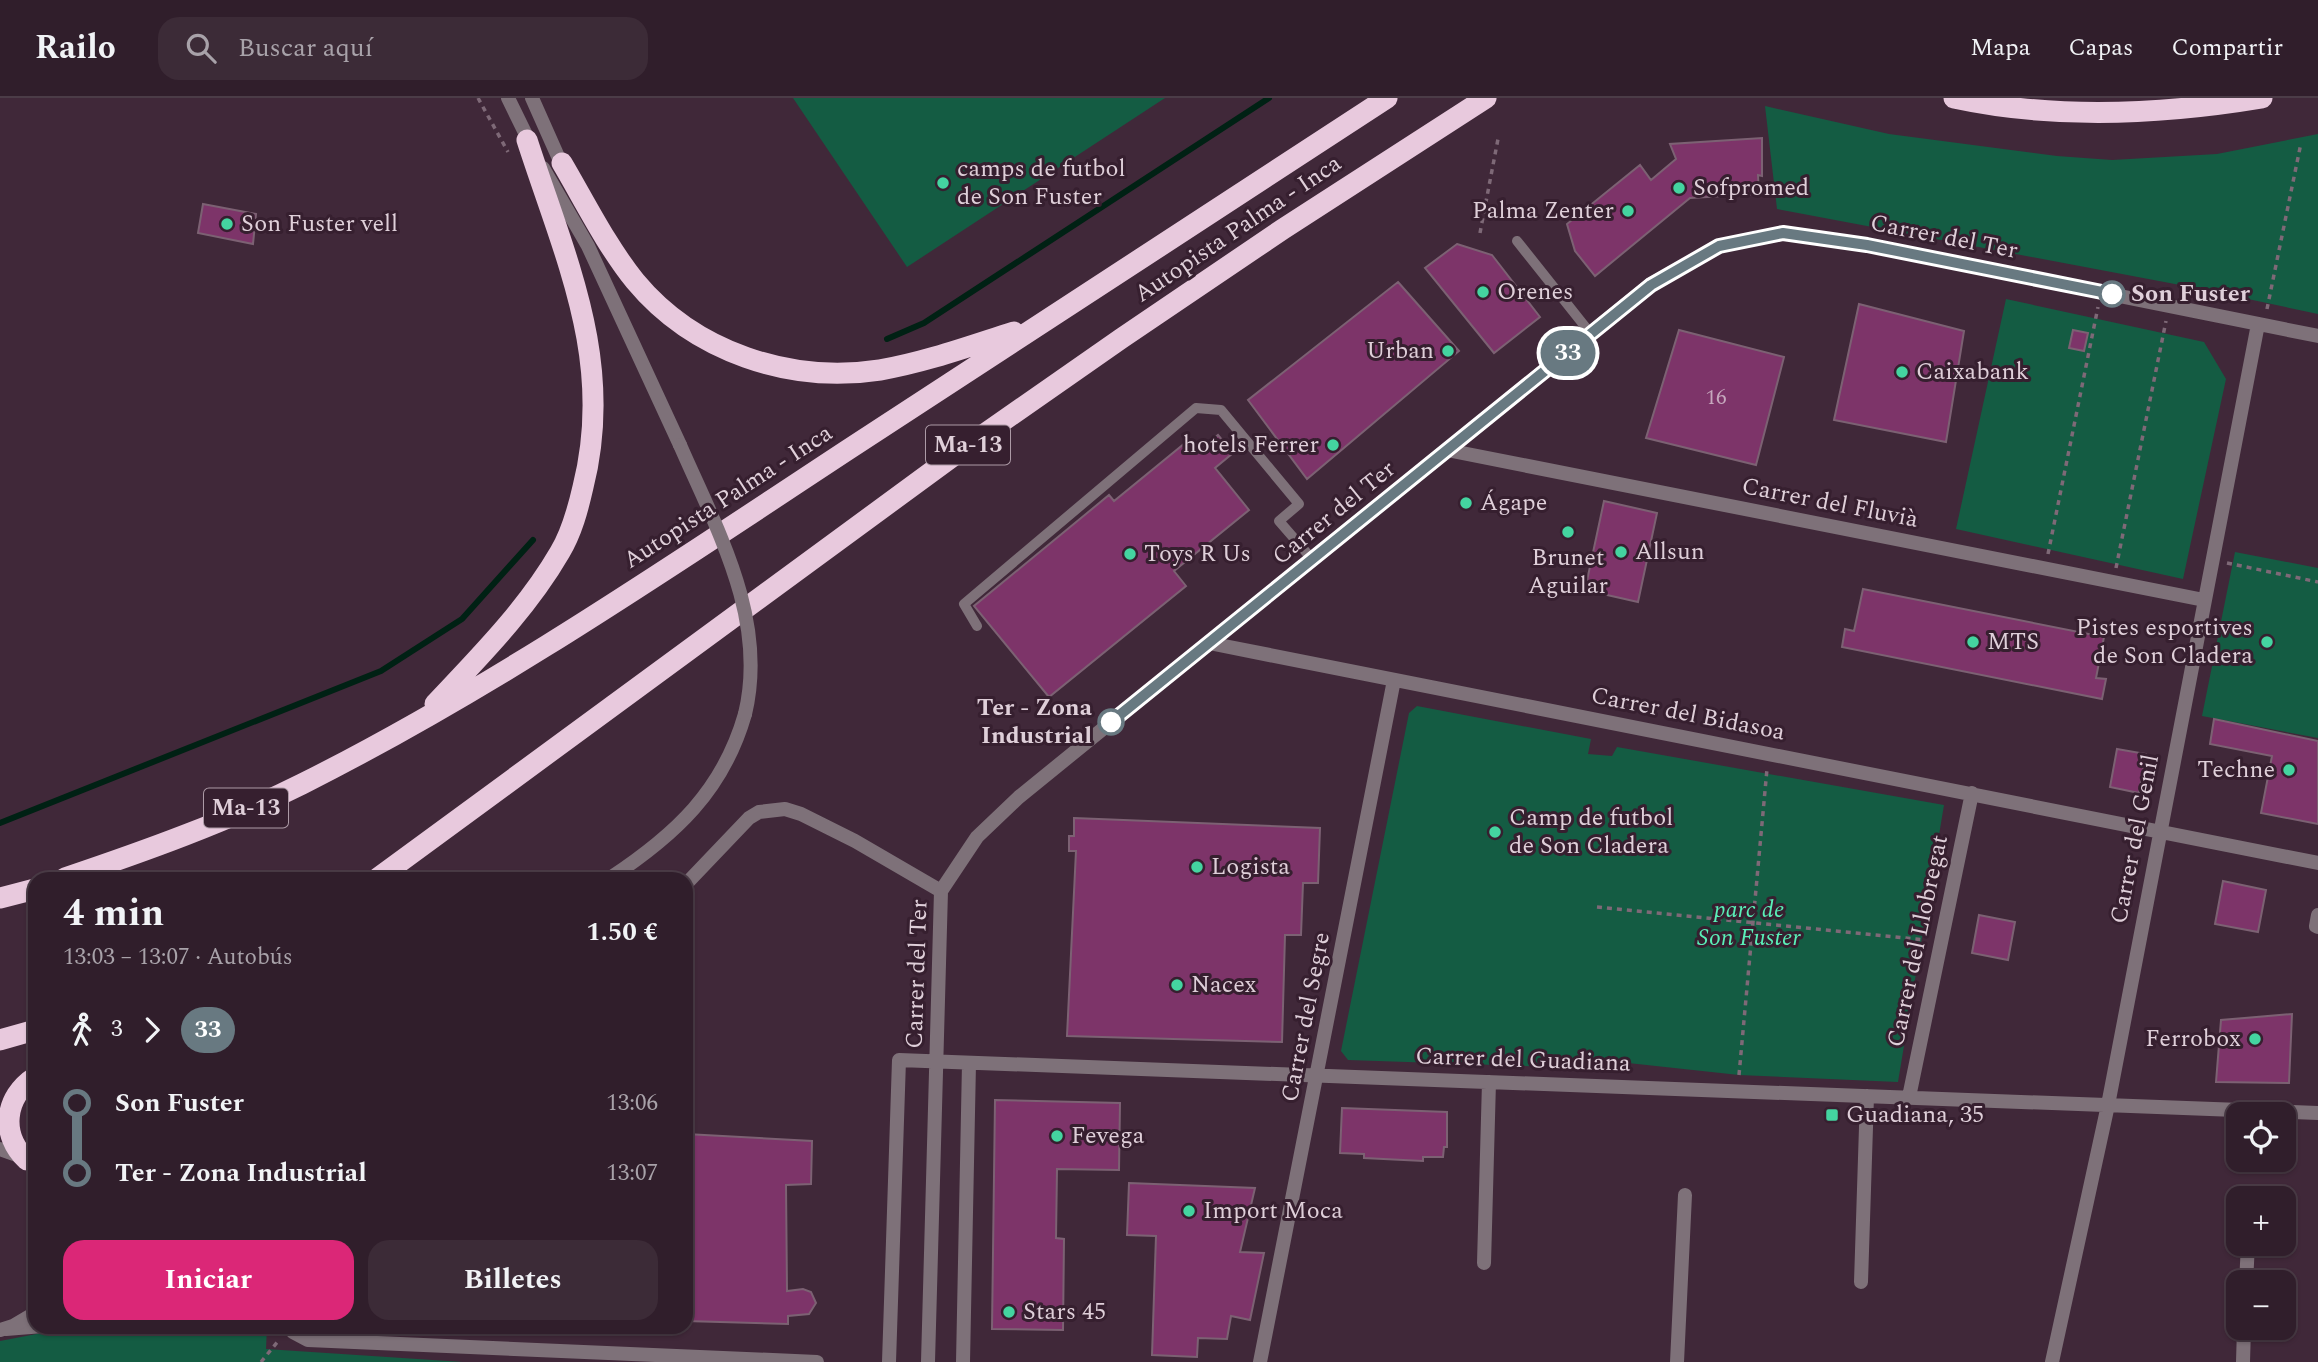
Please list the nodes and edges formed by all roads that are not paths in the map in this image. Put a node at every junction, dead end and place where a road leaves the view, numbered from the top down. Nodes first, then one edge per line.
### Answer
1 (508, 98) edge
2 (532, 98) edge
3 (1387, 98) edge
4 (1486, 98) edge
5 (1954, 98) edge
6 (2262, 98) edge
7 (527, 140) junction
8 (562, 163) junction
9 (1517, 241) dead end
10 (588, 246) junction
11 (1039, 324) junction
12 (2261, 324) junction
13 (1591, 334) junction
14 (2318, 336) edge
15 (1447, 450) junction
16 (1312, 559) junction
17 (2204, 600) junction
18 (977, 626) dead end
19 (1209, 643) junction
20 (1394, 680) junction
21 (420, 721) junction
22 (1972, 793) junction
23 (2160, 830) junction
24 (2318, 863) edge
25 (82, 872) edge
26 (386, 872) edge
27 (606, 872) edge
28 (693, 877) edge
29 (28, 891) edge
30 (941, 891) junction
31 (0, 898) edge
32 (2318, 915) edge
33 (2318, 927) edge
34 (28, 1032) edge
35 (0, 1040) edge
36 (937, 1062) junction
37 (969, 1063) junction
38 (1317, 1076) junction
39 (28, 1082) edge
40 (1489, 1082) junction
41 (1867, 1096) junction
42 (1909, 1097) junction
43 (2108, 1105) junction
44 (2318, 1113) edge
45 (0, 1149) edge
46 (28, 1160) edge
47 (28, 1162) edge
48 (1685, 1195) dead end
49 (1484, 1263) dead end
50 (1861, 1282) dead end
51 (28, 1319) edge
52 (28, 1327) edge
53 (1, 1330) edge
54 (299, 1334) edge
55 (2244, 1340) edge
56 (817, 1362) edge
57 (889, 1362) edge
58 (928, 1362) edge
59 (963, 1362) edge
60 (1260, 1362) edge
61 (1677, 1362) edge
62 (2052, 1362) edge
63 (2243, 1362) edge

1 - 7 street
2 - 8 street
3 - 11 highway, Autopista Palma - Inca / Ma-13
4 - 26 highway, Autopista Palma - Inca / Ma-13
5 - 6 highway
7 - 10 street
7 - 21 highway
8 - 10 street
8 - 11 highway
9 - 13 lane
10 - 27 street, bridge
11 - 21 highway, Autopista Palma - Inca / Ma-13
12 - 13 street, Carrer del Ter
12 - 14 street, Carrer del Ter
12 - 17 street, Carrer del Genil
13 - 15 street, Carrer del Ter
15 - 16 street, Carrer del Ter
15 - 17 street, Carrer del Fluvià
16 - 18 lane
16 - 19 street, Carrer del Ter
17 - 23 street, Carrer del Genil
19 - 20 street, Carrer del Bidasoa
19 - 30 street, Carrer del Ter
20 - 22 street, Carrer del Bidasoa
20 - 38 street, Carrer del Segre
21 - 25 highway, Autopista Palma - Inca / Ma-13
22 - 23 street, Carrer del Bidasoa
22 - 42 street, Carrer del Llobregat
23 - 24 street, Carrer del Bidasoa
23 - 43 street, Carrer del Genil
28 - 30 street
29 - 31 highway
30 - 36 street, Carrer del Ter
32 - 33 street
34 - 35 highway
36 - 37 street, Carrer del Guadiana
36 - 57 street, Carrer del Guadiana
36 - 58 street, Carrer del Ter
37 - 38 street, Carrer del Guadiana
37 - 59 street
38 - 40 street, Carrer del Guadiana
38 - 60 street, Carrer del Segre
39 - 46 highway
40 - 41 street, Carrer del Guadiana
40 - 49 street
41 - 42 street, Carrer del Guadiana
41 - 50 street
42 - 43 street, Carrer del Guadiana
43 - 44 street
43 - 62 street, Carrer del Genil
45 - 47 street
48 - 61 street
51 - 53 street
52 - 53 street
54 - 56 street
55 - 63 street

